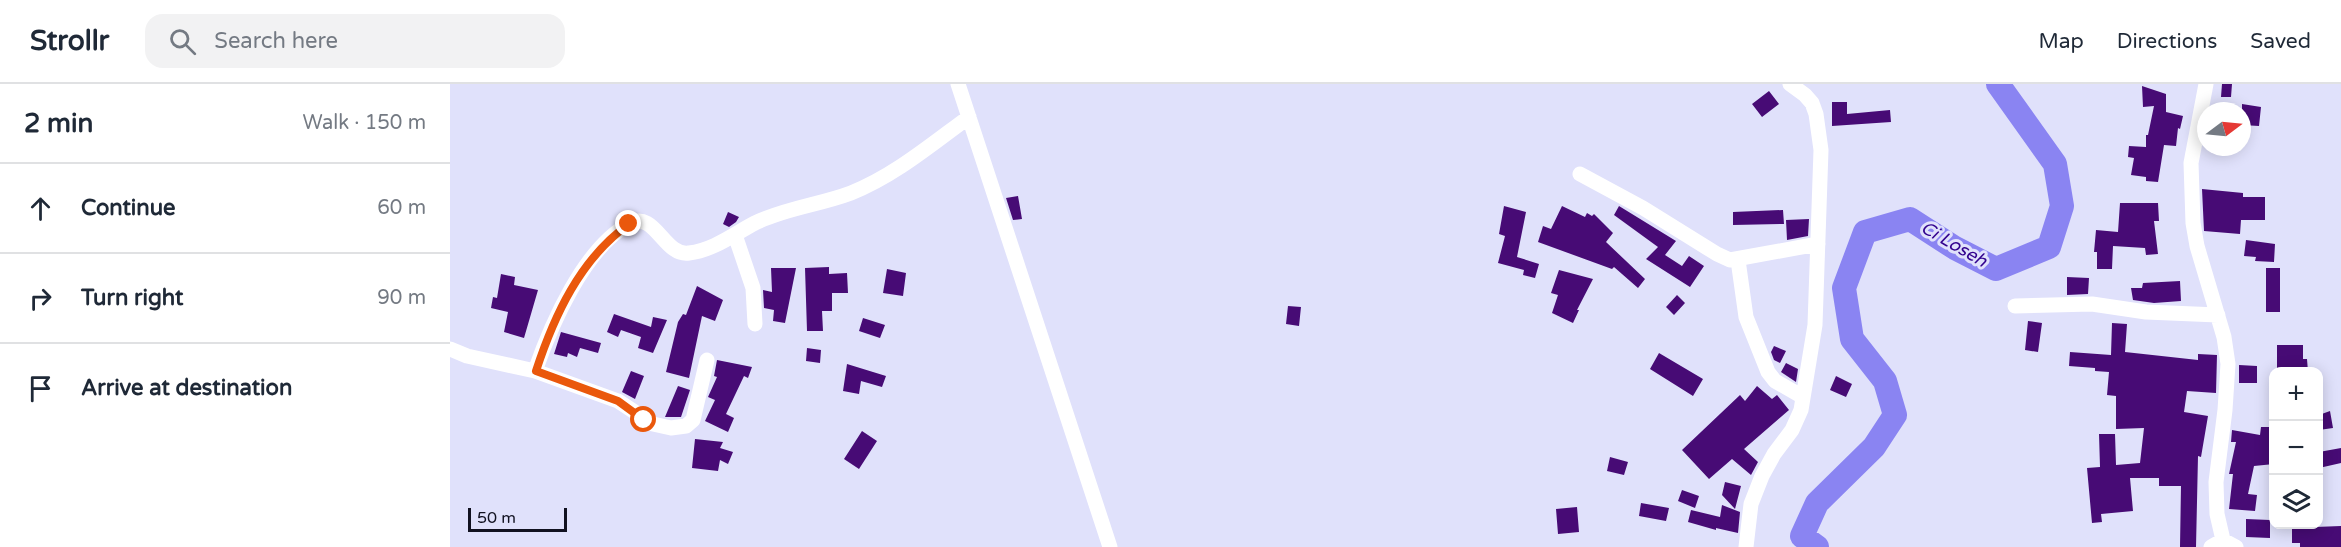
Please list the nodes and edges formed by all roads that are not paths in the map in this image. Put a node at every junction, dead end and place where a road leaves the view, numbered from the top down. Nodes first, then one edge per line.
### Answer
1 (958, 84) edge
2 (1790, 84) edge
3 (2206, 84) edge
4 (969, 117) junction
5 (1580, 174) dead end
6 (735, 235) junction
7 (1818, 244) junction
8 (1738, 260) junction
9 (2015, 306) dead end
10 (2218, 315) junction
11 (755, 324) dead end
12 (450, 349) edge
13 (707, 360) dead end
14 (536, 371) junction
15 (1803, 397) junction
16 (2223, 545) edge
17 (1110, 547) edge
18 (1746, 547) edge

1 - 4 street
2 - 7 street
3 - 10 street
4 - 6 street
4 - 17 street
5 - 8 street
6 - 11 street
6 - 14 street
7 - 8 street
7 - 15 street
8 - 15 street
9 - 10 street
10 - 16 street
12 - 14 street
13 - 14 street
15 - 18 street

